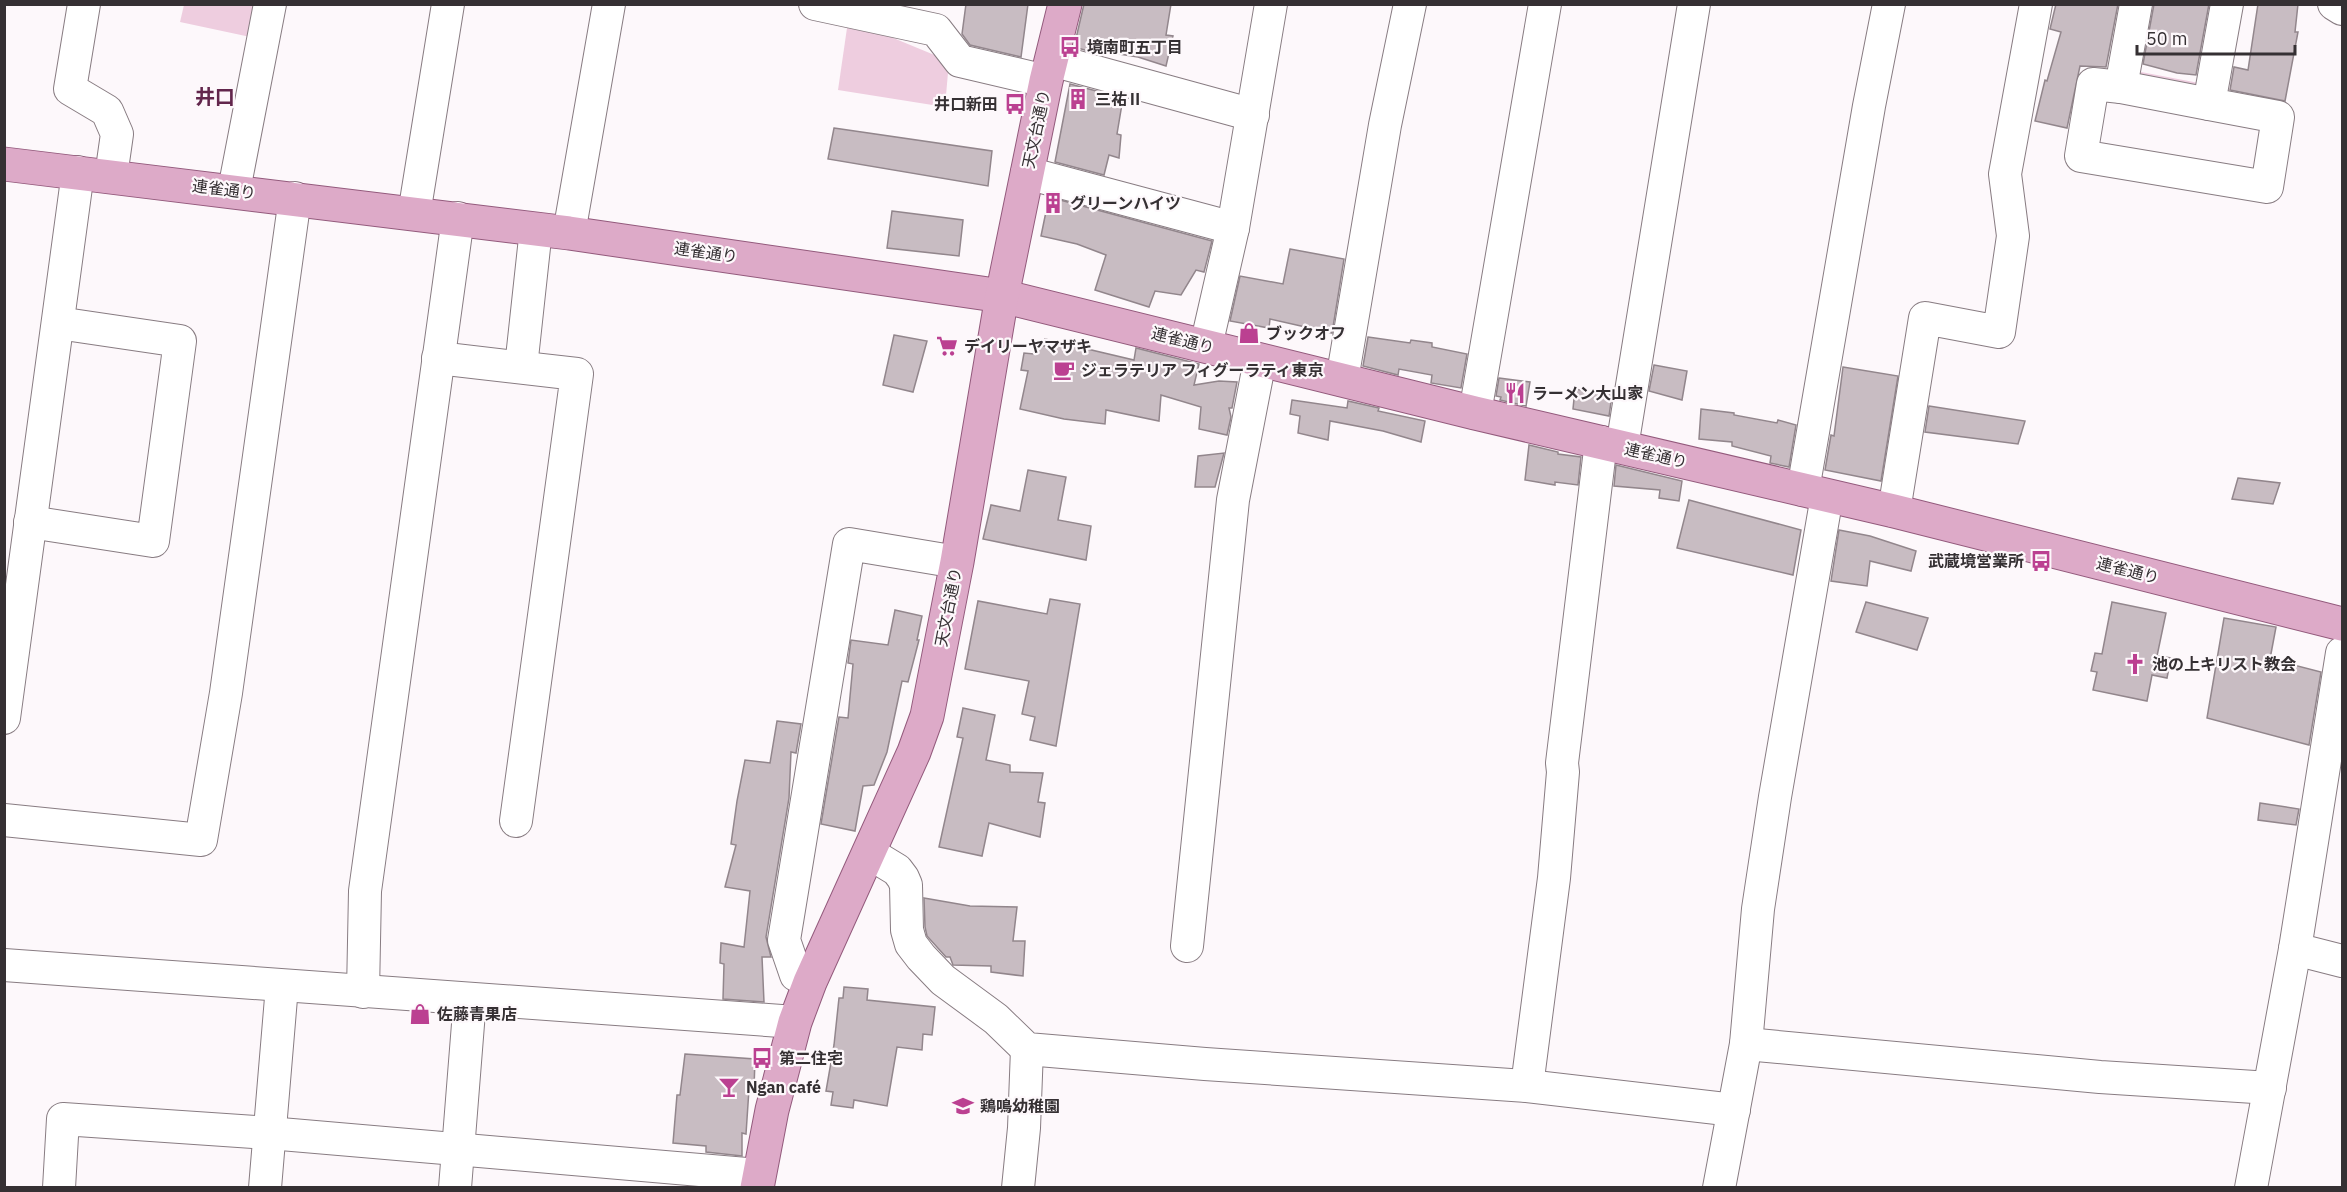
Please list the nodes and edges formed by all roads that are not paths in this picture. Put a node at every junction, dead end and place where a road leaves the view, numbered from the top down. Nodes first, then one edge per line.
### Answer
1 (84, 4) edge
2 (270, 4) edge
3 (447, 4) edge
4 (609, 4) edge
5 (815, 4) edge
6 (1065, 4) edge
7 (1271, 4) edge
8 (1410, 4) edge
9 (1545, 4) edge
10 (1694, 4) edge
11 (1889, 4) edge
12 (2036, 4) edge
13 (2136, 4) edge
14 (2227, 4) edge
15 (2334, 4) edge
16 (2343, 9) edge
17 (889, 12) edge
18 (1049, 70) junction
19 (2121, 87) junction
20 (2208, 104) junction
21 (1253, 115) junction
22 (4, 164) edge
23 (78, 172) junction
24 (1027, 173) junction
25 (111, 176) junction
26 (234, 190) junction
27 (295, 198) junction
28 (414, 214) junction
29 (458, 218) junction
30 (1233, 228) junction
31 (536, 229) junction
32 (569, 233) junction
33 (1002, 296) junction
34 (58, 323) junction
35 (1206, 346) junction
36 (438, 358) junction
37 (1260, 360) junction
38 (521, 367) junction
39 (1342, 380) junction
40 (1475, 413) junction
41 (1612, 445) junction
42 (1815, 493) junction
43 (1894, 511) junction
44 (30, 522) junction
45 (957, 562) junction
46 (2343, 624) edge
47 (2343, 653) edge
48 (4, 718) edge
49 (4, 820) edge
50 (516, 821) dead end
51 (869, 853) junction
52 (1187, 946) dead end
53 (2295, 949) junction
54 (2343, 961) edge
55 (4, 965) edge
56 (810, 982) junction
57 (282, 986) junction
58 (363, 992) junction
59 (470, 999) junction
60 (795, 1022) junction
61 (1746, 1044) junction
62 (1027, 1049) junction
63 (1527, 1086) junction
64 (2270, 1088) junction
65 (1734, 1110) junction
66 (269, 1133) junction
67 (459, 1150) junction
68 (758, 1181) edge
69 (59, 1188) edge
70 (264, 1188) edge
71 (455, 1188) edge
72 (1018, 1188) edge
73 (1719, 1188) edge
74 (2251, 1188) edge

1 - 25 street
2 - 26 street
3 - 28 street
4 - 32 street
5 - 17 street
6 - 18 main road, 天文台通り
7 - 21 street
8 - 39 street
9 - 40 street
10 - 41 street
11 - 42 street
12 - 43 street
13 - 19 street
14 - 20 street
15 - 16 street
17 - 18 street
18 - 21 street
18 - 24 main road, 天文台通り
19 - 20 street
19 - 20 street
21 - 30 street
22 - 23 main road, 連雀通り
23 - 25 main road, 連雀通り
23 - 34 street
24 - 30 street
24 - 33 main road, 天文台通り
25 - 26 main road, 連雀通り
26 - 27 main road, 連雀通り
27 - 28 main road, 連雀通り
27 - 49 street
28 - 29 main road, 連雀通り
29 - 31 main road, 連雀通り
29 - 36 street
30 - 35 street
31 - 32 main road, 連雀通り
31 - 38 street
32 - 33 main road, 連雀通り
33 - 35 main road, 連雀通り
33 - 45 main road, 天文台通り
34 - 44 street
34 - 44 street
35 - 37 main road, 連雀通り
36 - 38 street
36 - 58 street
37 - 39 main road, 連雀通り
37 - 52 street
38 - 50 street
39 - 40 main road, 連雀通り
40 - 41 main road, 連雀通り
41 - 42 main road, 連雀通り
41 - 63 street
42 - 43 main road, 連雀通り
42 - 61 street
43 - 46 main road, 連雀通り
44 - 48 street
45 - 51 main road, 天文台通り
45 - 56 street
47 - 53 street
51 - 56 main road, 天文台通り
51 - 62 street
53 - 54 street
53 - 64 street
55 - 57 street
56 - 60 main road, 天文台通り
57 - 58 street
57 - 66 street
58 - 59 street
59 - 60 street
59 - 67 street
60 - 68 main road, 天文台通り
61 - 64 street
61 - 65 street
62 - 63 street
62 - 72 street
63 - 65 street
64 - 74 street
65 - 73 street
66 - 67 street
66 - 69 street
66 - 70 street
67 - 68 street
67 - 71 street

